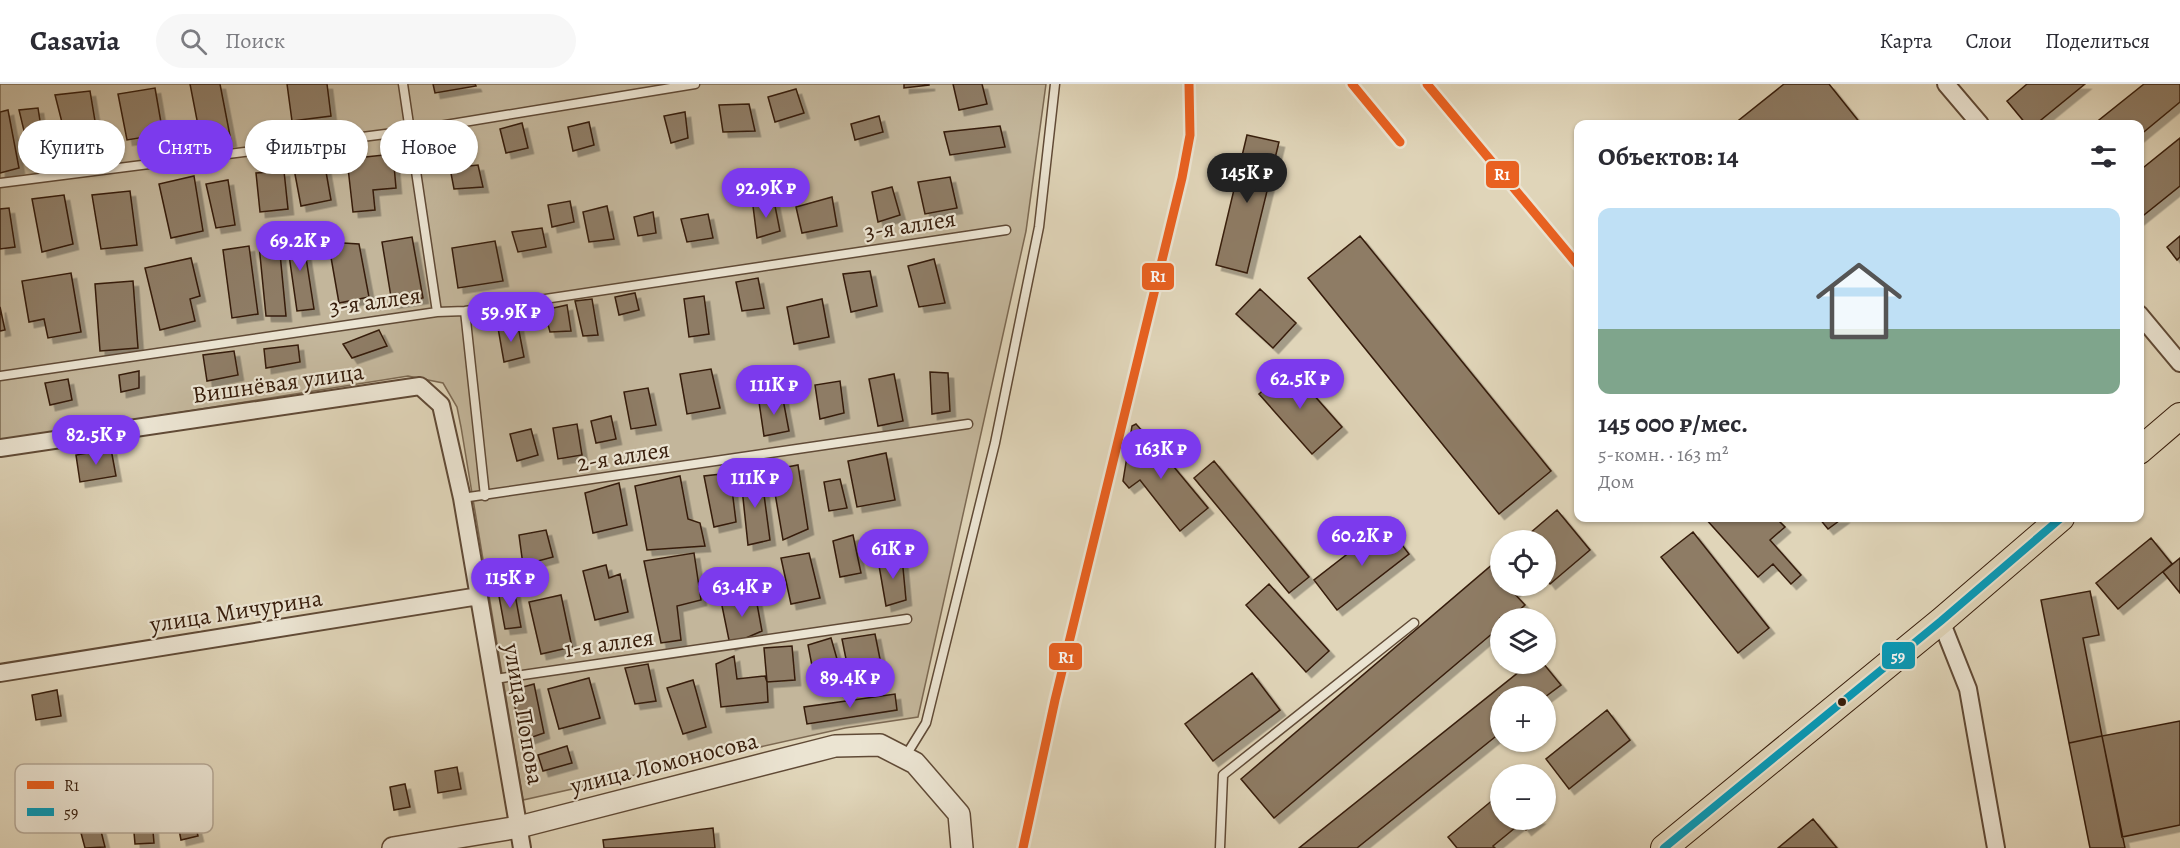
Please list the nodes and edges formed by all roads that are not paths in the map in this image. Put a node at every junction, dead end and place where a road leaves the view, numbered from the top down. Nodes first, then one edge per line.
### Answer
1 (403, 84) edge
2 (695, 84) edge
3 (1055, 84) edge
4 (1946, 84) edge
5 (408, 120) edge
6 (476, 120) edge
7 (1977, 120) edge
8 (380, 135) edge
9 (416, 174) edge
10 (0, 183) edge
11 (1006, 230) dead end
12 (465, 311) junction
13 (437, 312) junction
14 (2144, 320) edge
15 (2180, 363) edge
16 (0, 376) edge
17 (420, 386) joint
18 (2180, 416) edge
19 (968, 424) dead end
20 (2144, 447) edge
21 (0, 448) edge
22 (485, 496) junction
23 (462, 498) junction
24 (2056, 522) edge
25 (479, 596) junction
26 (908, 619) dead end
27 (1941, 621) junction
28 (1414, 623) dead end
29 (0, 673) edge
30 (495, 679) junction
31 (904, 757) junction
32 (520, 838) edge
33 (393, 848) edge
34 (962, 848) edge
35 (1220, 848) edge
36 (1664, 848) edge
37 (1996, 848) edge

1 - 5 lane
2 - 6 lane
3 - 31 lane
4 - 7 street
8 - 10 lane
9 - 13 lane
11 - 12 lane, 3-я аллея
12 - 13 lane, 3-я аллея
12 - 22 lane
13 - 16 lane, 3-я аллея
14 - 15 street
17 - 21 street, Вишнёвая улица
17 - 23 street, улица Попова
18 - 20 main road
19 - 22 lane, 2-я аллея
22 - 23 lane, 2-я аллея
23 - 25 street, улица Попова
24 - 27 main road
25 - 29 street, улица Мичурина
25 - 30 street, улица Попова
26 - 30 lane, 1-я аллея
27 - 36 main road
27 - 37 street
28 - 35 lane
30 - 32 street, улица Попова
31 - 32 street, улица Ломоносова
31 - 34 street, улица Ломоносова
32 - 33 street, улица Ломоносова

